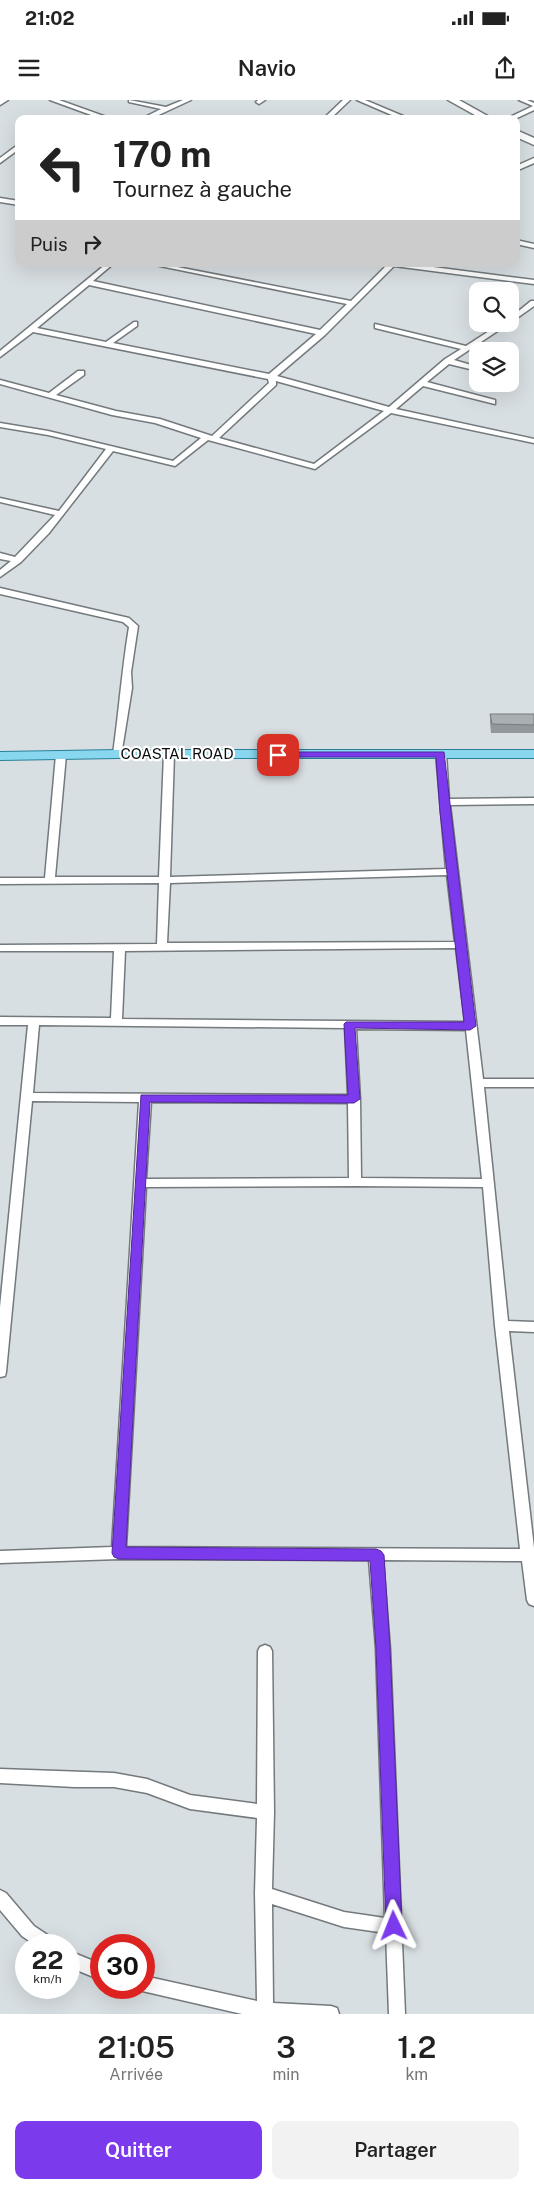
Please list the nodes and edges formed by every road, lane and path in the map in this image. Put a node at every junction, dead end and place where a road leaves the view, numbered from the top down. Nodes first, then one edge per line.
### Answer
1 (5, 100) edge
2 (53, 100) edge
3 (188, 100) edge
4 (347, 100) edge
5 (360, 100) edge
6 (452, 100) edge
7 (522, 100) edge
8 (131, 101) edge
9 (0, 102) edge
10 (534, 106) edge
11 (166, 110) junction
12 (97, 115) edge
13 (154, 115) edge
14 (330, 115) edge
15 (397, 115) edge
16 (481, 115) edge
17 (517, 115) edge
18 (520, 135) edge
19 (534, 142) edge
20 (15, 149) edge
21 (534, 160) edge
22 (0, 162) edge
23 (520, 167) edge
24 (0, 200) edge
25 (15, 202) edge
26 (520, 243) edge
27 (534, 246) edge
28 (106, 267) edge
29 (168, 267) edge
30 (389, 267) edge
31 (419, 267) edge
32 (87, 282) junction
33 (534, 282) edge
34 (352, 303) junction
35 (534, 303) edge
36 (519, 314) edge
37 (134, 324) dead end
38 (378, 326) dead end
39 (31, 329) junction
40 (492, 332) edge
41 (322, 333) junction
42 (106, 345) junction
43 (466, 348) junction
44 (0, 355) edge
45 (448, 362) junction
46 (469, 367) edge
47 (81, 373) dead end
48 (271, 377) junction
49 (0, 382) edge
50 (421, 383) junction
51 (51, 395) junction
52 (492, 402) dead end
53 (390, 410) junction
54 (0, 425) edge
55 (210, 437) junction
56 (534, 441) edge
57 (111, 448) junction
58 (0, 500) edge
59 (61, 514) junction
60 (0, 556) edge
61 (18, 560) junction
62 (0, 574) edge
63 (0, 590) edge
64 (118, 754) junction
65 (169, 754) junction
66 (441, 754) junction
67 (534, 754) edge
68 (61, 755) junction
69 (0, 756) edge
70 (534, 801) edge
71 (444, 802) junction
72 (452, 872) junction
73 (165, 880) junction
74 (0, 881) edge
75 (50, 881) junction
76 (460, 945) junction
77 (120, 947) junction
78 (0, 948) edge
79 (162, 948) junction
80 (0, 1022) edge
81 (34, 1022) junction
82 (116, 1023) junction
83 (350, 1024) junction
84 (470, 1026) junction
85 (534, 1082) edge
86 (478, 1083) junction
87 (27, 1097) junction
88 (145, 1098) junction
89 (354, 1099) junction
90 (355, 1182) junction
91 (140, 1183) junction
92 (489, 1183) junction
93 (6, 1251) edge
94 (501, 1326) junction
95 (534, 1326) edge
96 (0, 1372) edge
97 (119, 1553) junction
98 (376, 1555) junction
99 (528, 1555) junction
100 (0, 1557) edge
101 (534, 1600) edge
102 (265, 1651) dead end
103 (0, 1776) edge
104 (266, 1812) junction
105 (264, 1893) junction
106 (0, 1898) edge
107 (394, 1926) junction
108 (32, 1934) edge
109 (155, 1986) edge
110 (265, 2011) junction
111 (331, 2014) edge
112 (398, 2014) edge

1 - 9 street
2 - 12 street
3 - 11 street
4 - 14 street
5 - 15 street
6 - 16 street
7 - 10 street
8 - 11 street
10 - 17 street
11 - 13 street
18 - 19 street
20 - 22 street
21 - 23 street
24 - 25 street
26 - 27 street
28 - 32 street
29 - 34 street
30 - 34 street
31 - 33 street
32 - 39 street
32 - 41 street
34 - 41 street
35 - 36 street
37 - 42 street
38 - 43 street
39 - 42 street
39 - 44 street
40 - 43 street
41 - 48 street
42 - 48 street
43 - 45 street
45 - 46 street
45 - 50 street
47 - 51 street
48 - 53 street
48 - 55 street
49 - 51 street
50 - 52 street
50 - 53 street
51 - 55 street
53 - 55 street
53 - 56 street
54 - 57 street
55 - 57 street
57 - 59 street
58 - 59 street
59 - 61 street
60 - 61 street
61 - 62 street
63 - 64 street
64 - 65 main road, COASTAL ROAD
64 - 68 main road, COASTAL ROAD
65 - 66 main road, COASTAL ROAD
65 - 73 street
66 - 67 main road, COASTAL ROAD
66 - 71 street
68 - 69 main road, COASTAL ROAD
68 - 75 street
70 - 71 street
71 - 72 street
72 - 73 street
72 - 76 street
73 - 75 street
73 - 79 street
74 - 75 street
76 - 79 street
76 - 84 street
77 - 78 street
77 - 79 street
77 - 82 street
80 - 81 street
81 - 82 street
81 - 87 street
82 - 83 street
83 - 84 street
83 - 89 street
84 - 86 street
85 - 86 street
86 - 92 street
87 - 88 street
87 - 93 street
88 - 89 street
88 - 91 street
89 - 90 street
90 - 91 street
90 - 92 street
91 - 97 street
92 - 94 street
93 - 96 street
94 - 95 street
94 - 99 street
97 - 98 street
97 - 100 street
98 - 99 street
98 - 107 street
99 - 101 street
102 - 104 street
103 - 104 street
104 - 105 street
105 - 107 street
105 - 110 street
106 - 108 street
107 - 112 street
109 - 110 street
110 - 111 street

